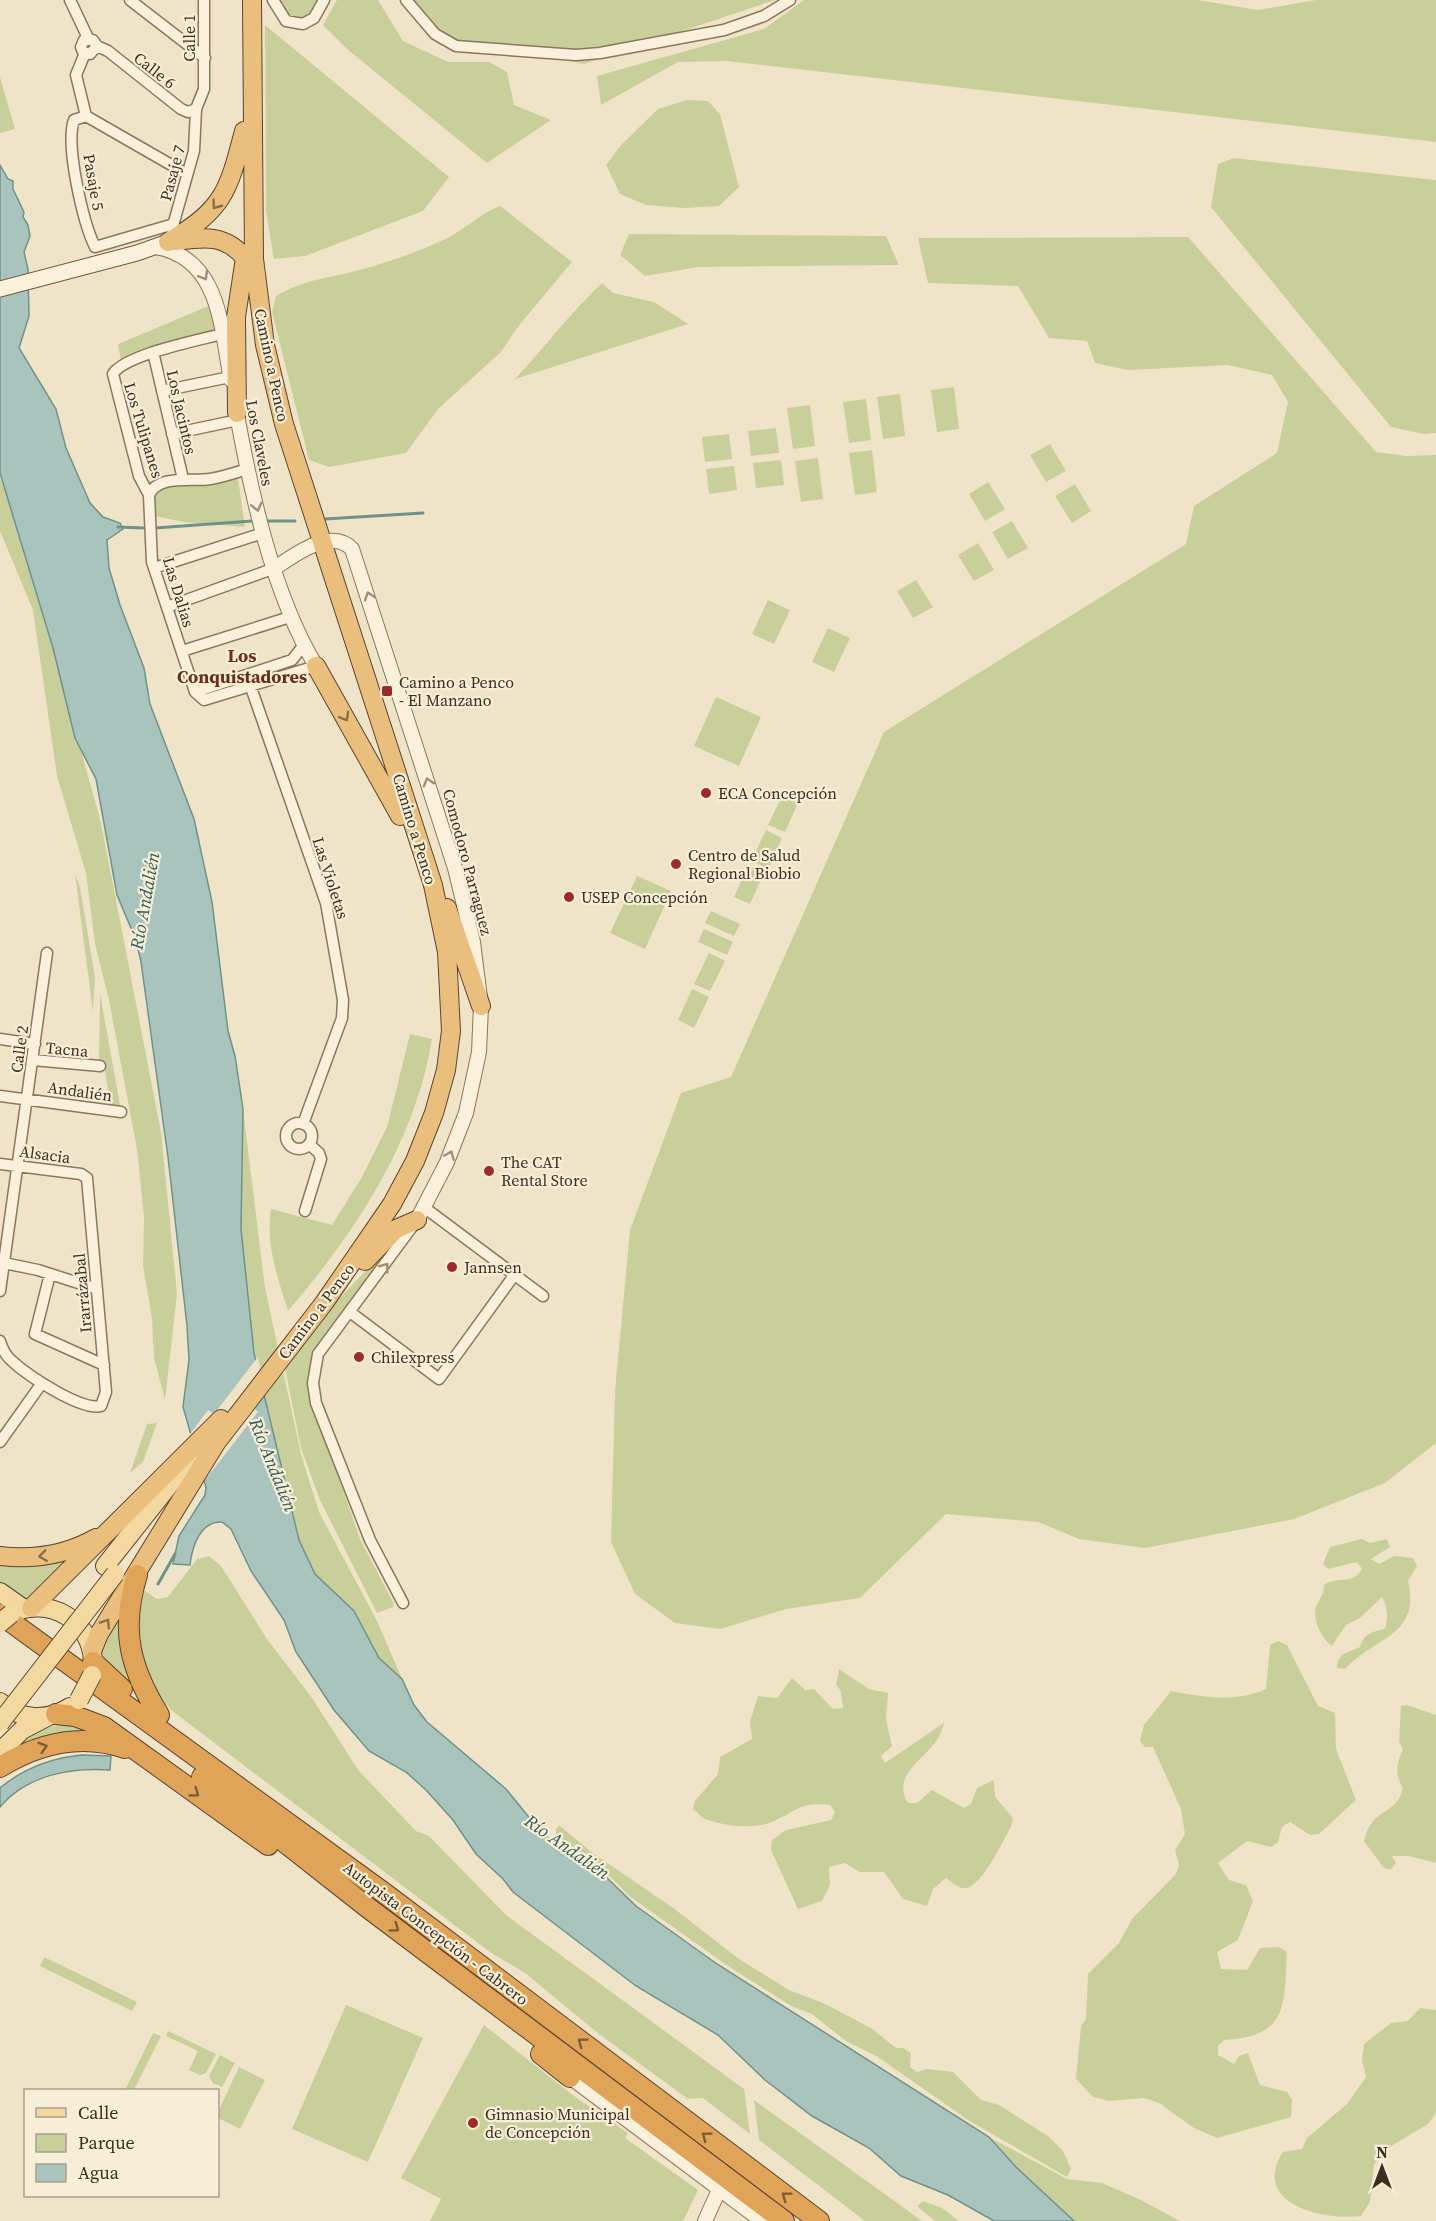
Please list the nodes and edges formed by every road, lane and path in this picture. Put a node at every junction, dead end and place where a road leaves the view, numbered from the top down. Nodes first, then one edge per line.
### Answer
1 (70, 0) edge
2 (130, 0) edge
3 (204, 0) edge
4 (242, 0) edge
5 (252, 0) edge
6 (273, 0) edge
7 (324, 0) edge
8 (406, 0) edge
9 (790, 0) edge
10 (92, 42) junction
11 (205, 58) junction
12 (196, 110) junction
13 (86, 116) junction
14 (244, 131) junction
15 (188, 174) junction
16 (174, 224) junction
17 (162, 244) junction
18 (245, 258) junction
19 (0, 289) edge
20 (222, 334) junction
21 (153, 352) junction
22 (230, 377) junction
23 (162, 391) junction
24 (238, 416) junction
25 (172, 434) junction
26 (247, 469) junction
27 (183, 479) junction
28 (149, 495) junction
29 (263, 533) junction
30 (319, 544) junction
31 (154, 568) junction
32 (275, 568) junction
33 (167, 607) junction
34 (290, 616) junction
35 (303, 646) junction
36 (182, 651) junction
37 (316, 666) junction
38 (249, 680) junction
39 (400, 816) junction
40 (425, 859) junction
41 (47, 953) dead end
42 (481, 1006) junction
43 (0, 1039) edge
44 (35, 1044) junction
45 (33, 1060) junction
46 (100, 1066) dead end
47 (0, 1096) edge
48 (27, 1099) junction
49 (121, 1112) dead end
50 (306, 1126) junction
51 (309, 1144) junction
52 (0, 1164) edge
53 (18, 1166) junction
54 (86, 1176) joint
55 (304, 1211) dead end
56 (421, 1214) junction
57 (4, 1234) edge
58 (4, 1263) junction
59 (50, 1274) junction
60 (515, 1275) junction
61 (97, 1289) junction
62 (0, 1291) edge
63 (543, 1296) dead end
64 (324, 1303) junction
65 (350, 1312) junction
66 (301, 1325) junction
67 (0, 1341) edge
68 (104, 1365) junction
69 (42, 1383) junction
70 (216, 1435) junction
71 (0, 1442) edge
72 (164, 1500) junction
73 (115, 1525) junction
74 (0, 1556) edge
75 (110, 1570) junction
76 (137, 1575) junction
77 (0, 1592) edge
78 (403, 1603) dead end
79 (13, 1614) edge
80 (0, 1631) edge
81 (44, 1656) junction
82 (93, 1663) junction
83 (0, 1703) edge
84 (52, 1715) junction
85 (159, 1715) junction
86 (0, 1723) edge
87 (0, 1752) edge
88 (149, 1759) junction
89 (0, 1767) edge
90 (384, 1893) junction
91 (367, 1907) junction
92 (462, 1977) junction
93 (570, 2077) joint
94 (719, 2190) junction
95 (705, 2221) edge
96 (762, 2221) edge
97 (784, 2221) edge
98 (819, 2221) edge

1 - 10 street
2 - 11 street
3 - 11 street, Calle 1
4 - 14 highway, Camino a Penco
5 - 30 highway, Camino a Penco
6 - 7 street
8 - 9 street
10 - 12 street, Calle 6
10 - 13 street
11 - 12 street, Calle 1
12 - 15 street, Pasaje 7
13 - 15 street
13 - 16 street, Pasaje 5
14 -> 17 highway
14 - 18 highway, Camino a Penco
15 - 16 street, Pasaje 7
16 - 17 street, Pasaje 7
17 - 18 highway
17 - 19 main road
17 -> 20 street, Los Claveles
18 - 24 highway
18 - 30 highway, Camino a Penco
20 - 21 street
20 - 22 street, Los Claveles
21 - 23 street, Los Jacintos
21 - 28 street, Los Tulipanes
22 - 23 street
22 - 24 street, Los Claveles
23 - 25 street, Los Jacintos
24 - 25 street
24 - 26 street, Los Claveles
25 - 27 street, Los Jacintos
26 - 27 street
26 -> 29 street, Los Claveles
27 - 28 street
28 - 31 street, Las Dalias
29 - 31 street
29 - 32 street, Los Claveles
30 - 32 street
30 - 39 highway, Camino a Penco
30 - 40 highway, Camino a Penco
42 -> 30 street, Comodoro Parraguez
31 - 33 street, Las Dalias
32 - 33 street
32 - 34 street, Los Claveles
33 - 36 street, Las Dalias
34 - 35 street, Los Claveles
34 - 36 street
35 - 37 street, Los Claveles
35 - 38 street
36 - 38 street, Las Dalias
37 - 38 street
37 -> 39 highway
38 - 50 street, Las Violetas
39 - 66 highway, Camino a Penco
40 - 42 highway
40 - 64 highway, Camino a Penco
41 - 44 street, Calle 2
56 -> 42 street, Comodoro Parraguez
43 - 44 street
44 - 45 street, Calle 2
45 - 46 street, Tacna
45 - 48 street, Calle 2
47 - 48 street, Andalién
48 - 49 street, Andalién
48 - 53 street, Calle 2
50 - 51 street
50 - 51 street
51 - 55 street
52 - 53 street, Alsacia
53 - 54 street, Alsacia
53 - 57 street, Calle 2
54 - 61 street, Irarrázabal
56 - 60 street
56 - 64 highway
65 -> 56 street, Comodoro Parraguez
57 - 58 street, Calle 2
58 - 59 street
58 - 62 street, Calle 2
59 - 61 street
59 - 68 street
60 - 63 street
60 - 65 street
61 - 68 street, Irarrázabal
64 - 66 highway, Camino a Penco
65 - 78 street, Comodoro Parraguez
66 - 70 highway, Camino a Penco
67 - 69 street
68 - 69 street, Irarrázabal
69 - 71 street
70 - 72 highway
70 - 72 highway
72 - 73 highway
72 - 75 main road
72 - 76 highway
73 -> 74 highway
73 - 79 highway
75 - 83 main road
75 - 86 main road, bridge
82 -> 76 highway
76 - 85 highway
77 - 79 main road
79 - 81 highway
79 - 82 main road
80 - 81 highway
81 - 90 highway, Autopista Concepción - Cabrero
81 - 91 highway, Autopista Concepción - Cabrero
82 - 84 main road, bridge
82 - 85 highway
83 - 84 main road
84 - 87 main road
84 - 88 highway
85 - 90 highway
89 -> 88 highway
88 -> 91 highway
98 -> 90 highway, Autopista Concepción - Cabrero
91 -> 92 highway, Autopista Concepción - Cabrero
92 - 93 highway
92 - 97 highway, Autopista Concepción - Cabrero
93 - 94 street
94 - 95 street
94 - 96 street

